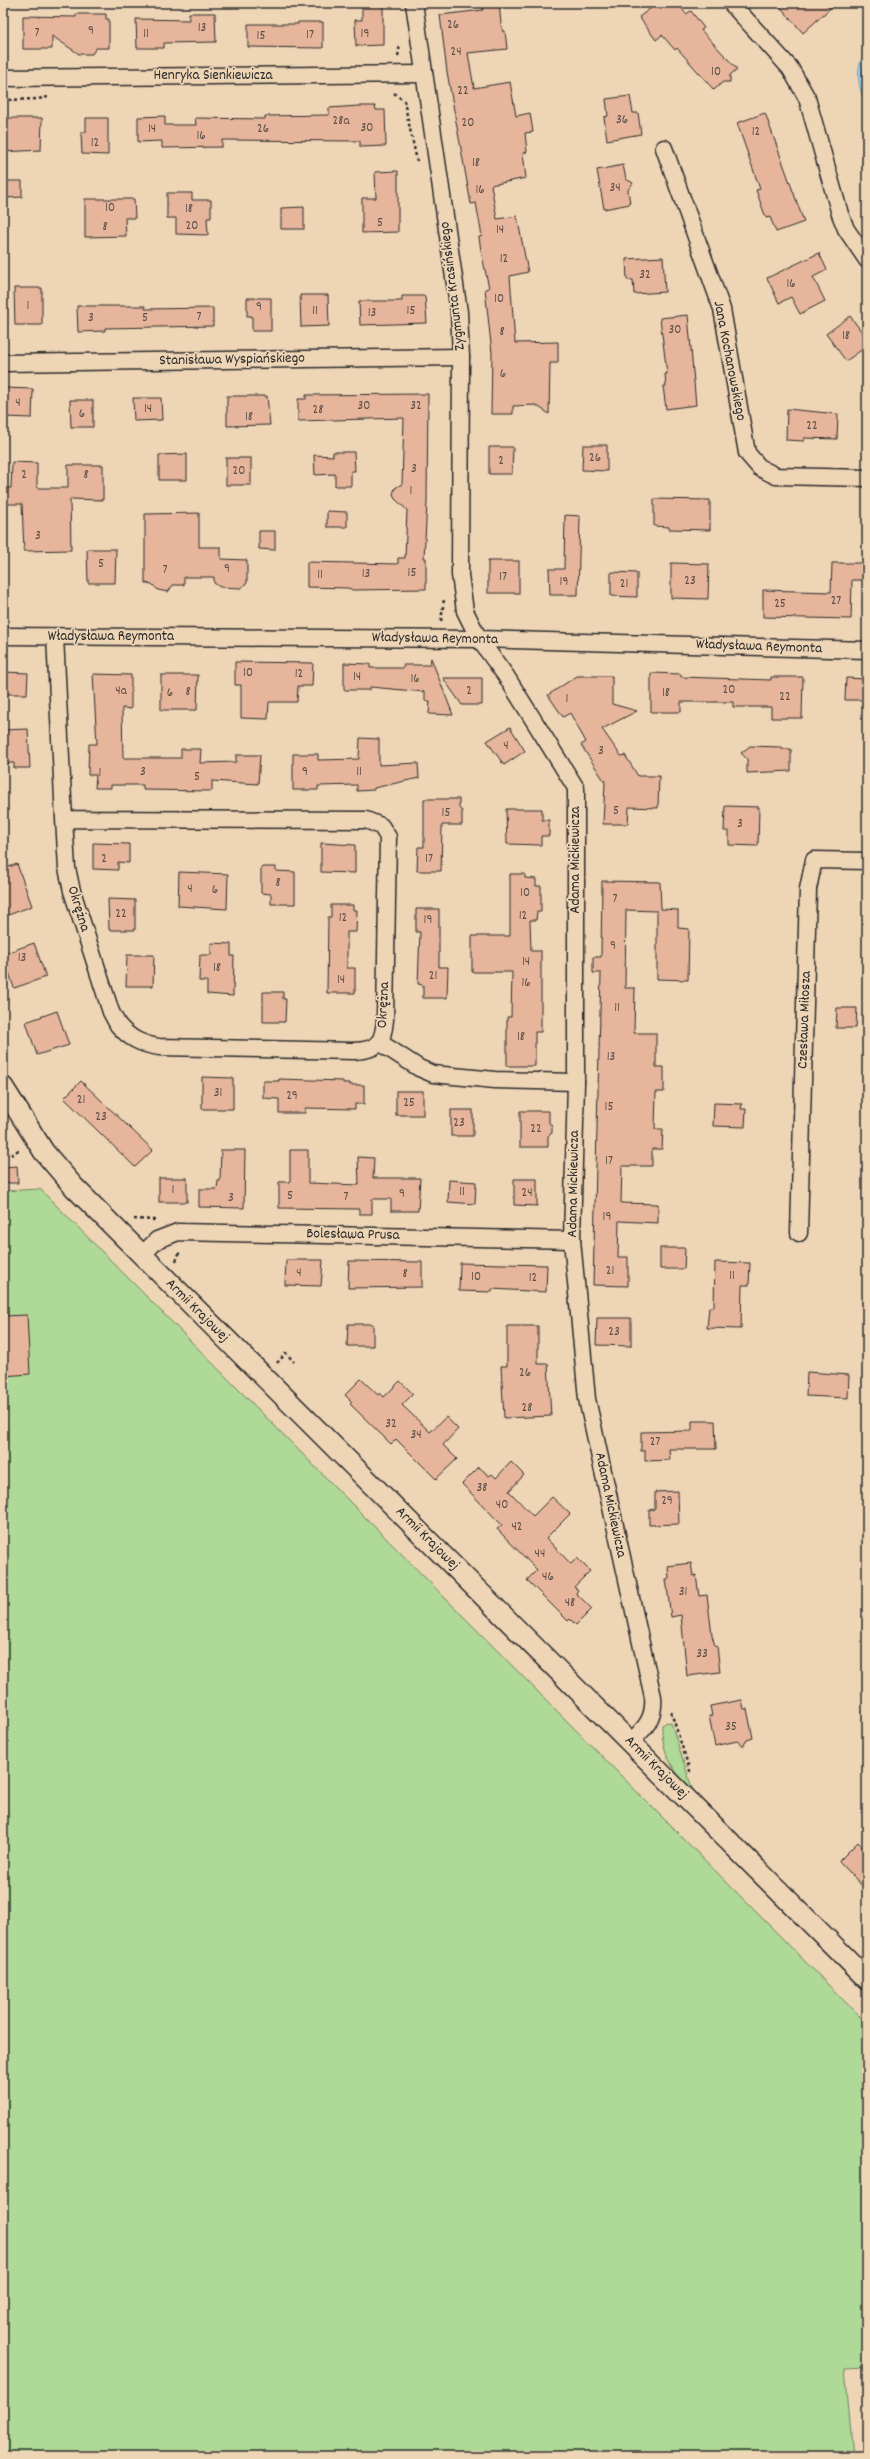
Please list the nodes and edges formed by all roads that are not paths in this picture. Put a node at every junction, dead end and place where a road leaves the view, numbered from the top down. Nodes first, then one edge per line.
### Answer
1 (414, 3) edge
2 (731, 3) edge
3 (423, 74) junction
4 (3, 78) edge
5 (664, 148) dead end
6 (867, 260) edge
7 (461, 357) junction
8 (3, 363) edge
9 (867, 478) edge
10 (3, 636) edge
11 (55, 637) junction
12 (479, 639) junction
13 (867, 650) edge
14 (64, 819) junction
15 (867, 861) edge
16 (379, 1042) junction
17 (576, 1082) junction
18 (3, 1087) edge
19 (799, 1233) dead end
20 (572, 1240) junction
21 (142, 1255) junction
22 (630, 1742) junction
23 (867, 1979) edge

1 - 3 street, Zygmunta Krasińskiego
2 - 6 street
3 - 4 street, Henryka Sienkiewicza
3 - 7 street, Zygmunta Krasińskiego
5 - 9 street, Jana Kochanowskiego
7 - 8 street, Stanisława Wyspiańskiego
7 - 12 street, Zygmunta Krasińskiego
10 - 11 street, Władysława Reymonta
11 - 12 street, Władysława Reymonta
11 - 14 street, Okrężna
12 - 13 street, Władysława Reymonta
12 - 17 street, Adama Mickiewicza
14 - 16 street, Okrężna
14 - 16 street, Okrężna
15 - 19 street, Czesława Miłosza
16 - 17 street
17 - 20 street, Adama Mickiewicza
18 - 21 street, Armii Krajowej
20 - 21 street, Bolesława Prusa
20 - 22 street, Adama Mickiewicza
21 - 22 street, Armii Krajowej
22 - 23 street, Armii Krajowej

